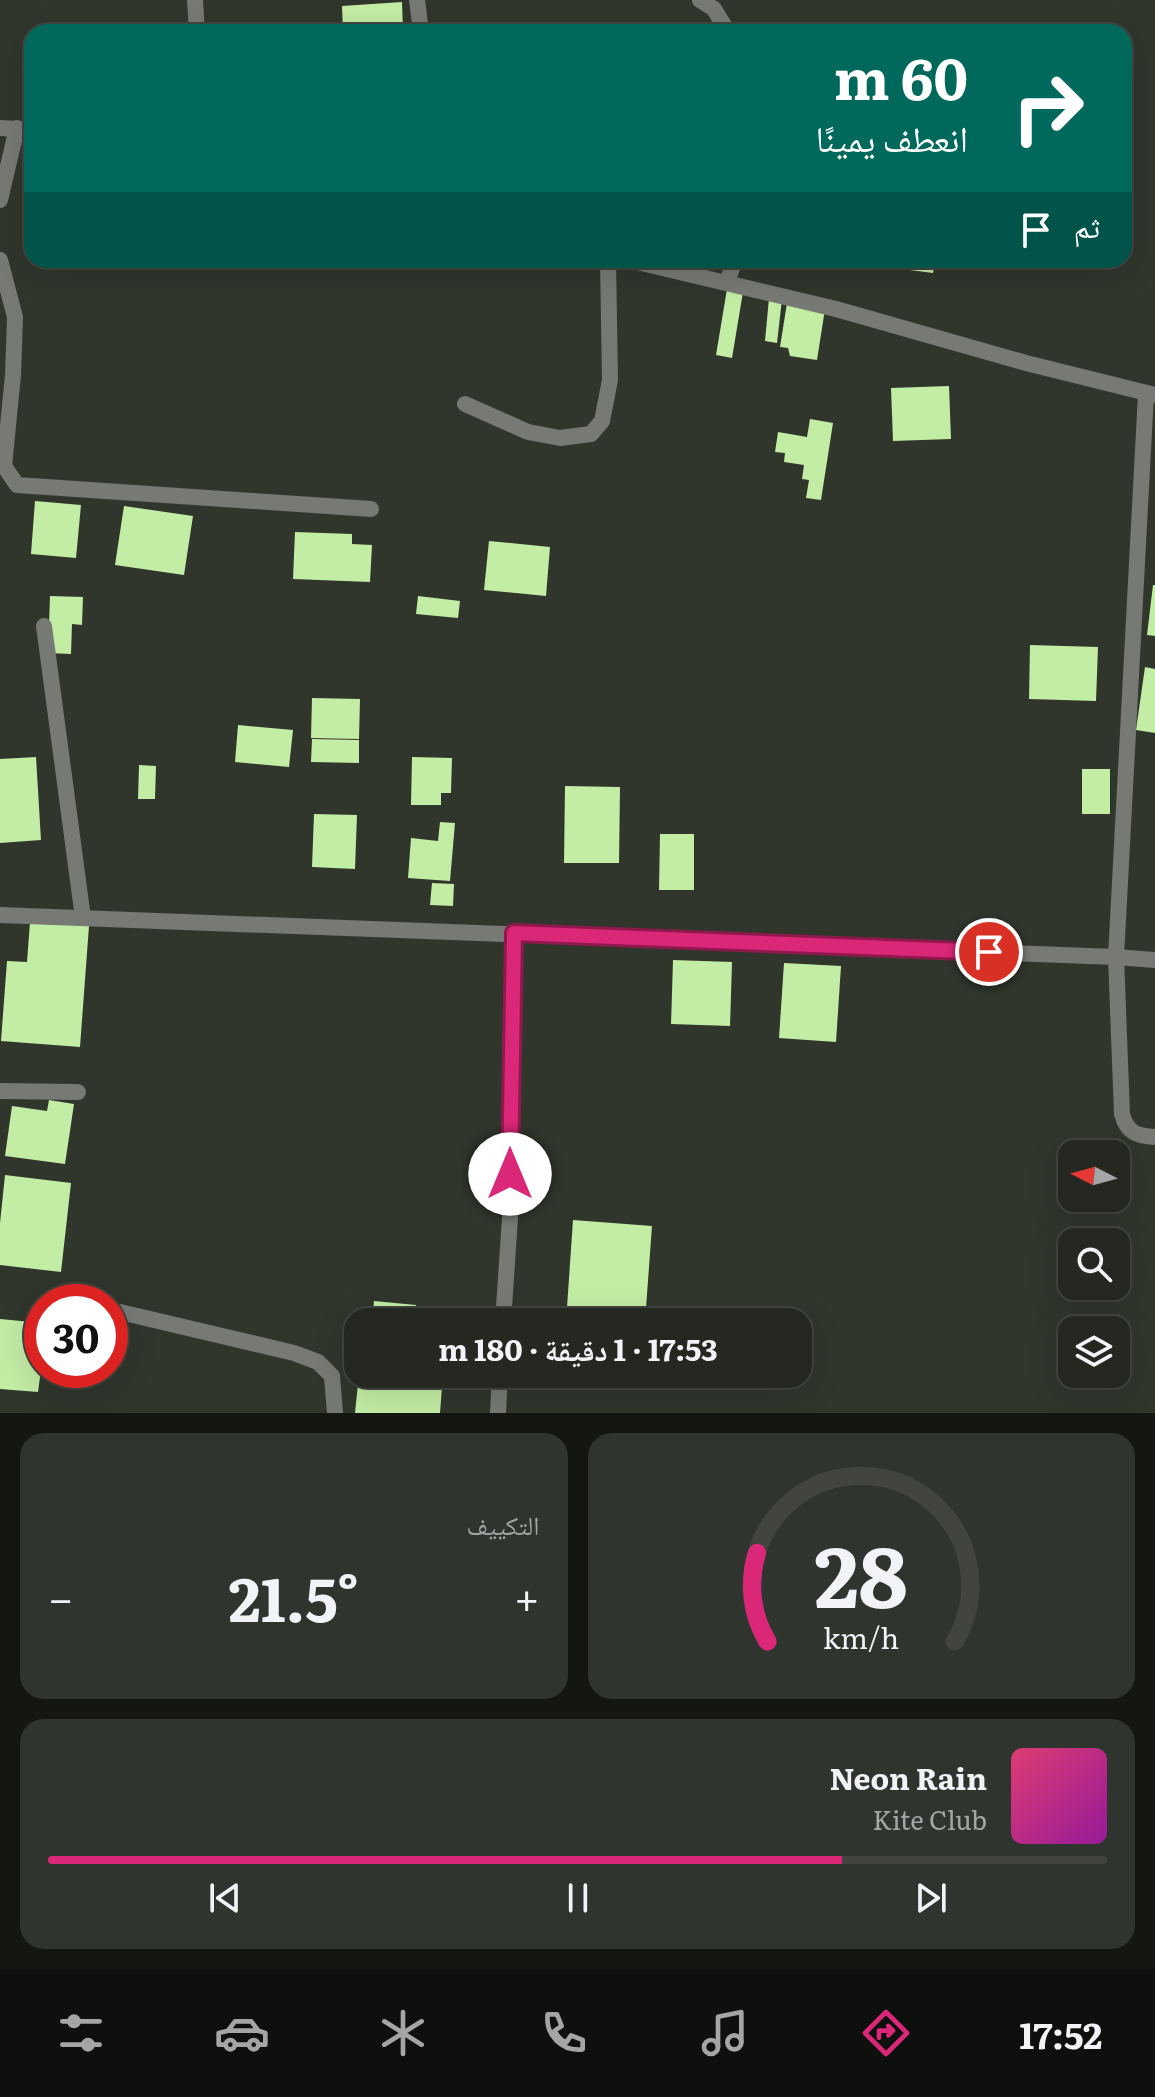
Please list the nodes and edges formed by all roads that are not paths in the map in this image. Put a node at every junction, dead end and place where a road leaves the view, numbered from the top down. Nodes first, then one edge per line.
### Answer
1 (195, 0) edge
2 (417, 0) edge
3 (700, 0) edge
4 (196, 24) edge
5 (420, 24) edge
6 (723, 24) edge
7 (16, 129) edge
8 (0, 200) edge
9 (0, 260) edge
10 (608, 268) edge
11 (665, 268) edge
12 (732, 268) edge
13 (727, 282) junction
14 (1151, 394) edge
15 (465, 404) dead end
16 (371, 509) dead end
17 (44, 626) dead end
18 (0, 915) edge
19 (83, 918) junction
20 (514, 933) junction
21 (1116, 957) junction
22 (1155, 960) edge
23 (0, 1091) edge
24 (78, 1092) dead end
25 (1155, 1137) edge
26 (504, 1308) edge
27 (128, 1314) edge
28 (499, 1388) edge
29 (335, 1413) edge
30 (498, 1413) edge

1 - 4 street
2 - 5 street
3 - 6 street
7 - 8 street
9 - 16 street
10 - 15 street
11 - 13 street
12 - 13 street
13 - 14 street
14 - 21 street
17 - 19 street
18 - 19 street
19 - 20 street
20 - 21 street
20 - 26 street
21 - 22 street
21 - 25 street
23 - 24 street
27 - 29 street
28 - 30 street

